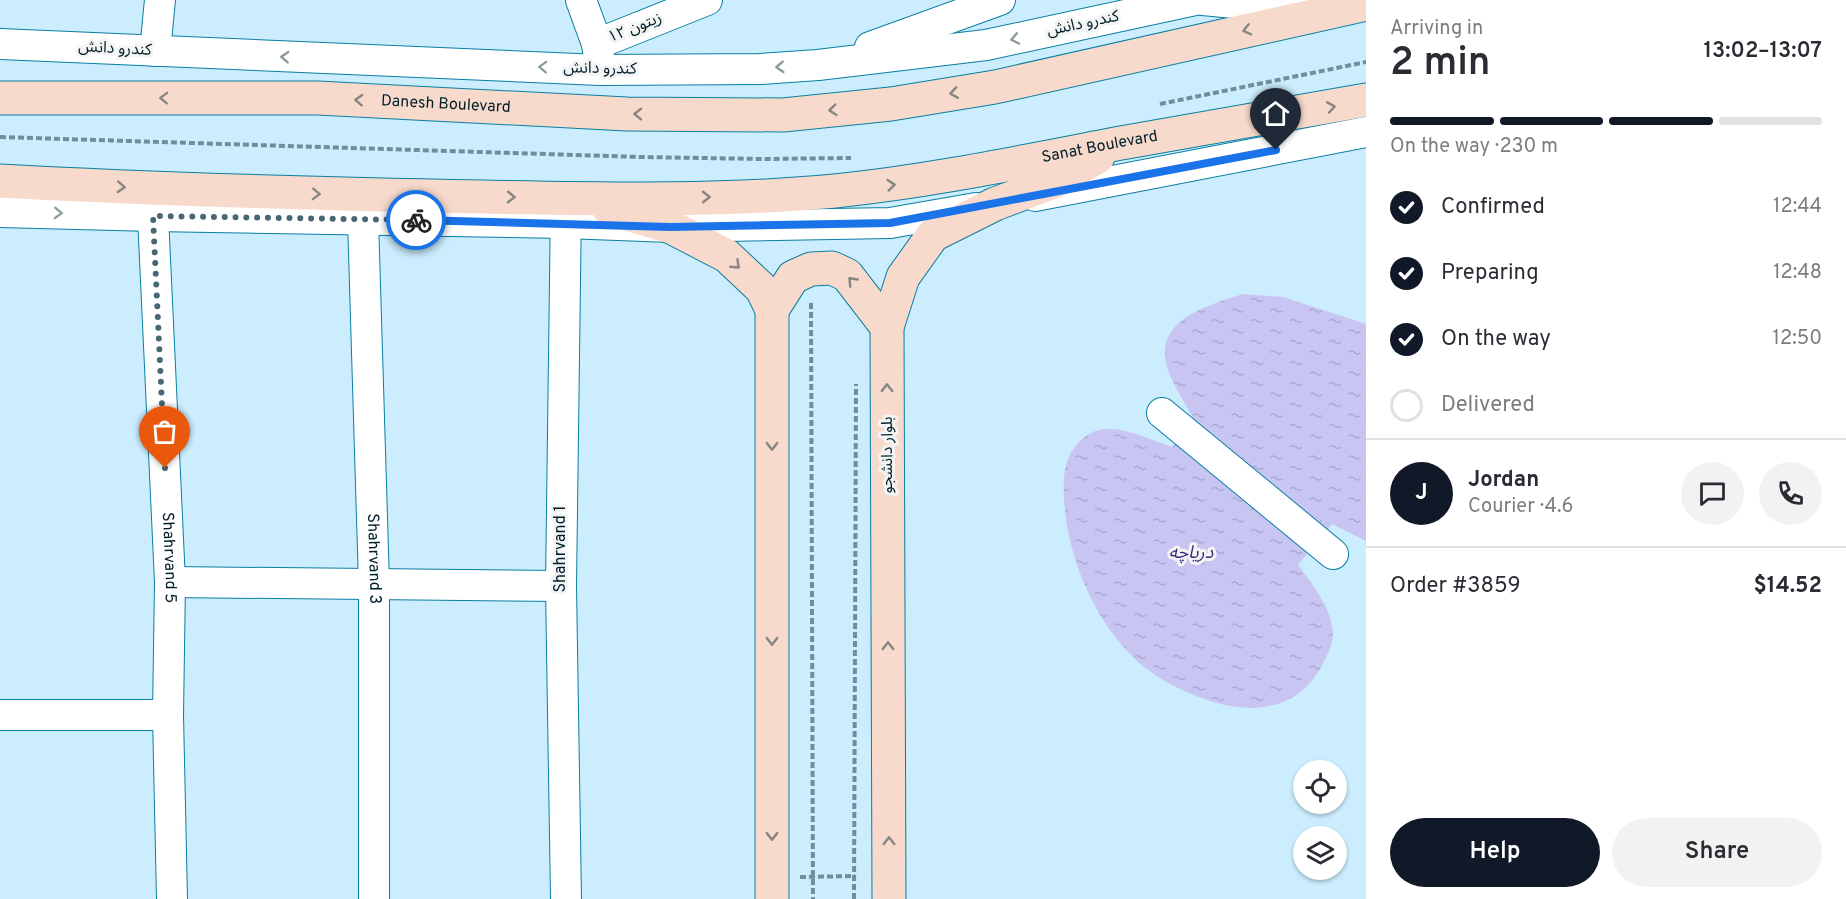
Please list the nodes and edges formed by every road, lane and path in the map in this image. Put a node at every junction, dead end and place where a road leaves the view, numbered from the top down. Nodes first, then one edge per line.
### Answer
1 (160, 0) edge
2 (581, 0) edge
3 (707, 0) edge
4 (1000, 0) edge
5 (1195, 0) edge
6 (1203, 0) edge
7 (1366, 4) edge
8 (1329, 12) junction
9 (0, 44) edge
10 (155, 51) junction
11 (599, 57) junction
12 (321, 59) junction
13 (818, 65) junction
14 (0, 98) edge
15 (318, 98) junction
16 (1366, 100) edge
17 (1203, 129) junction
18 (1366, 132) edge
19 (1123, 143) junction
20 (1253, 154) junction
21 (0, 181) edge
22 (995, 204) junction
23 (566, 210) junction
24 (0, 212) edge
25 (153, 216) junction
26 (363, 219) junction
27 (670, 227) junction
28 (811, 269) junction
29 (772, 310) junction
30 (887, 327) junction
31 (856, 379) dead end
32 (1162, 413) dead end
33 (1333, 554) dead end
34 (170, 582) junction
35 (374, 584) junction
36 (561, 586) junction
37 (168, 715) junction
38 (0, 716) edge
39 (854, 876) junction
40 (813, 877) junction
41 (889, 887) edge
42 (772, 888) edge
43 (172, 899) edge
44 (374, 899) edge
45 (566, 899) edge
46 (813, 899) edge
47 (854, 899) edge

1 - 10 street
2 - 11 street
3 - 11 street, زیتون ۱۲
4 - 13 street
5 -> 13 street, کندرو دانش
6 - 8 street
7 - 8 main road
8 -> 15 main road, Danesh Boulevard
9 - 10 street, کندرو دانش
12 -> 10 street, کندرو دانش
11 -> 12 street, کندرو دانش
13 -> 11 street, کندرو دانش
12 - 15 street
15 -> 14 main road, Danesh Boulevard
17 -> 16 main road, Sanat Boulevard
17 - 19 main road, Sanat Boulevard
17 - 20 street
18 - 20 street
19 - 22 main road, بلوار دانشجو
23 -> 19 main road, Sanat Boulevard
20 - 22 street
21 -> 23 main road
22 - 27 street
22 - 30 main road, بلوار دانشجو
23 - 26 street
23 - 27 main road
23 - 36 street, Shahrvand 1
24 -> 25 street
25 - 26 street
25 - 34 street, Shahrvand 5
26 - 35 street, Shahrvand 3
27 -> 29 main road
28 - 29 main road
30 -> 28 main road
28 - 40 path
29 -> 42 main road
41 -> 30 main road, بلوار دانشجو
31 - 39 path
32 - 33 street
34 - 35 street
34 - 37 street, Shahrvand 5
35 - 36 street
35 - 44 street, Shahrvand 3
36 - 45 street, Shahrvand 1
37 - 38 street
37 - 43 street, Shahrvand 5
39 - 40 path
39 - 41 path
39 - 47 path
40 - 42 path
40 - 46 path

